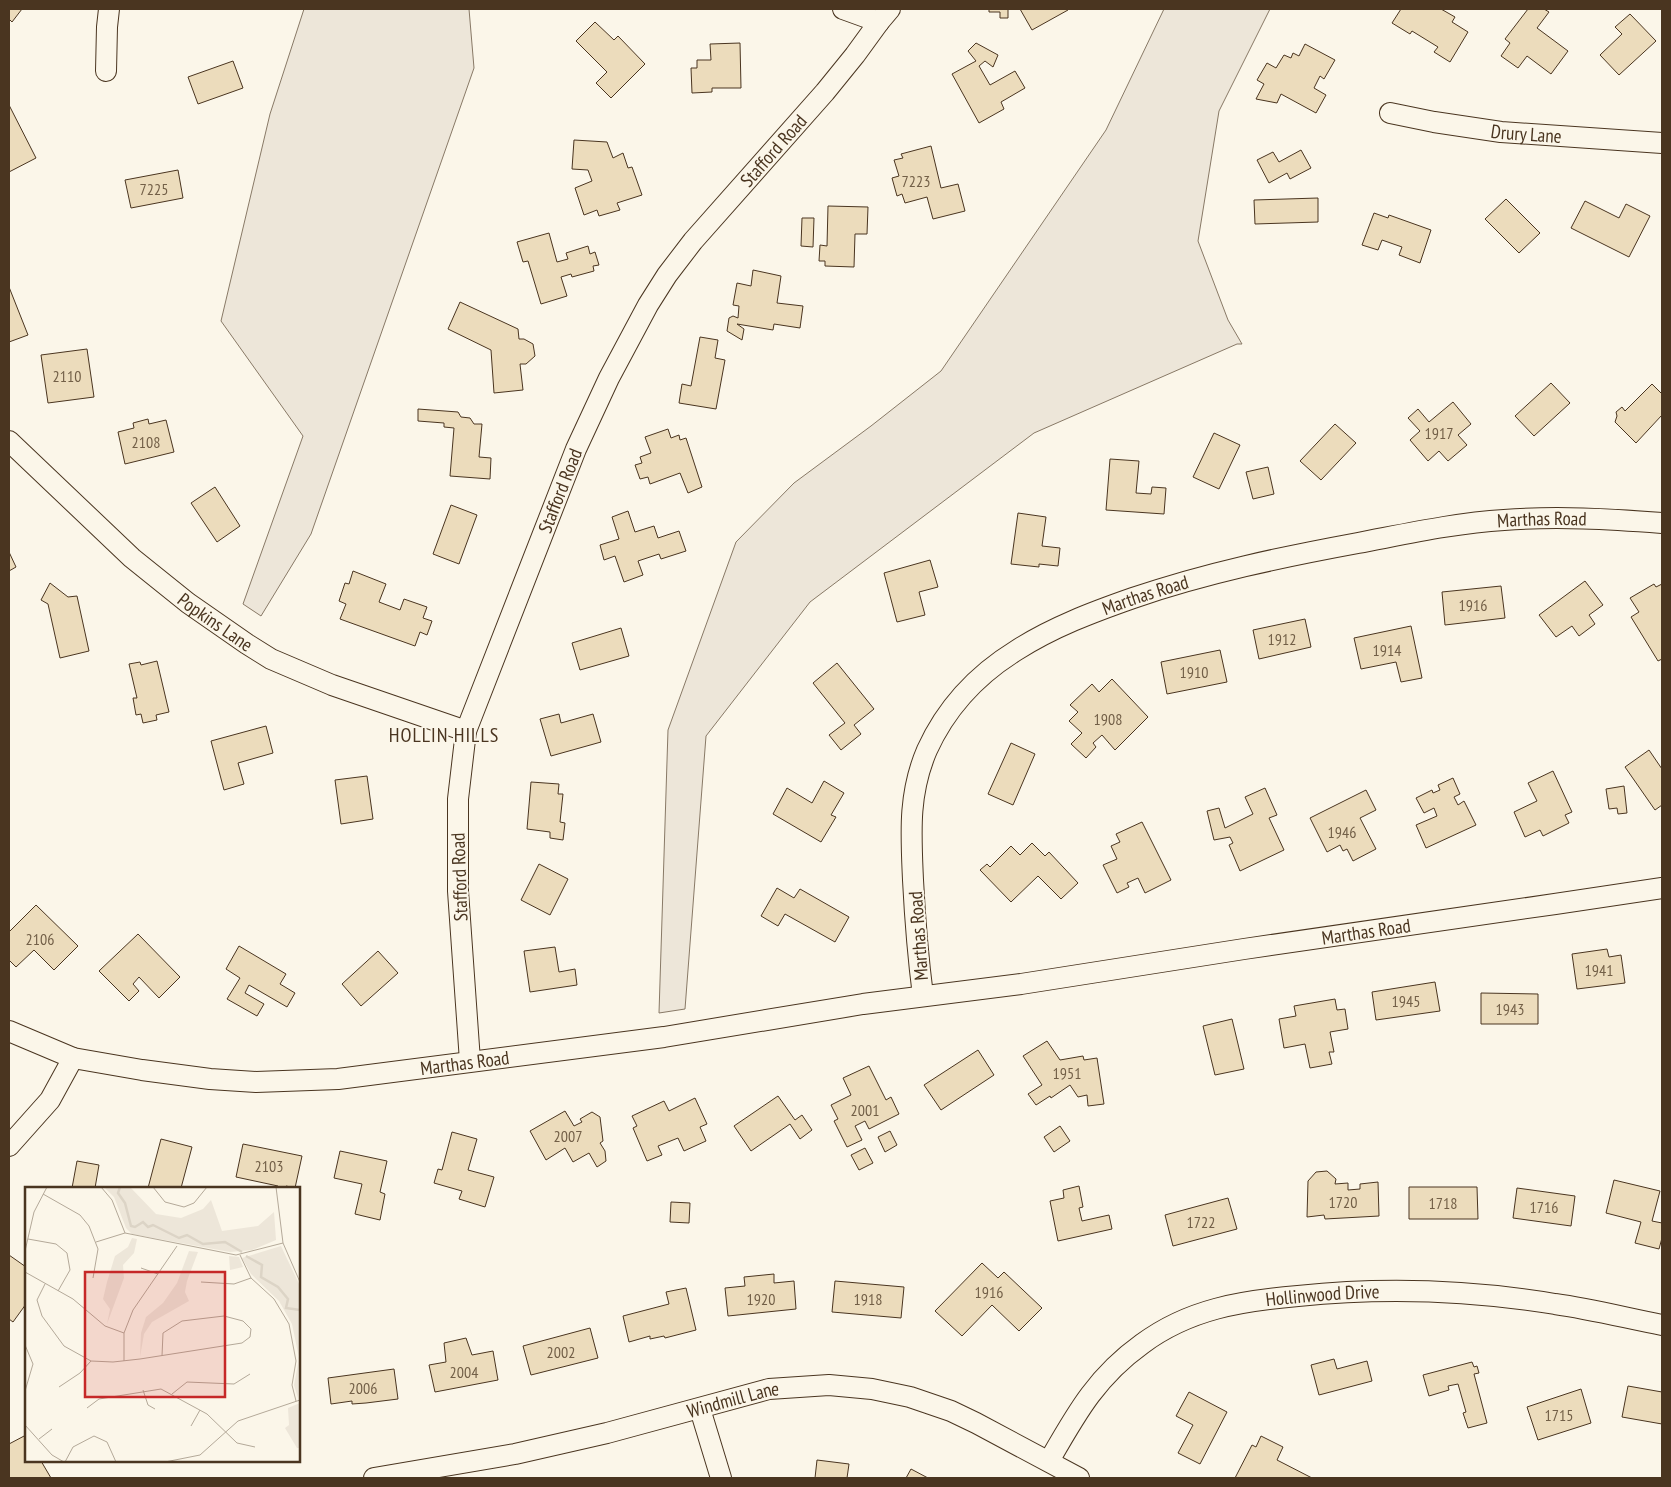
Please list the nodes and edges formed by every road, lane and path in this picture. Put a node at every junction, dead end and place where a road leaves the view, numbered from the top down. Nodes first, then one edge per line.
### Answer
1 (109, 9) edge
2 (843, 9) edge
3 (884, 15) edge
4 (106, 71) dead end
5 (1390, 113) dead end
6 (1662, 143) edge
7 (9, 441) edge
8 (1662, 523) edge
9 (466, 731) junction
10 (1662, 888) edge
11 (922, 996) junction
12 (9, 1031) edge
13 (73, 1058) junction
14 (470, 1061) junction
15 (9, 1146) edge
16 (1662, 1325) edge
17 (700, 1409) junction
18 (1049, 1461) junction
19 (374, 1478) edge
20 (720, 1478) edge
21 (1079, 1478) edge

1 - 4 street
2 - 3 street
3 - 9 street, Stafford Road
5 - 6 street, Drury Lane
7 - 9 street, Popkins Lane
8 - 11 street, Marthas Road
9 - 14 street, Stafford Road
10 - 11 street, Marthas Road
11 - 14 street, Marthas Road
12 - 13 street, Marthas Road
13 - 14 street, Marthas Road
13 - 15 street
16 - 18 street, Hollinwood Drive
17 - 18 street, Windmill Lane
17 - 19 street, Windmill Lane
17 - 20 street
18 - 21 street, Windmill Lane

